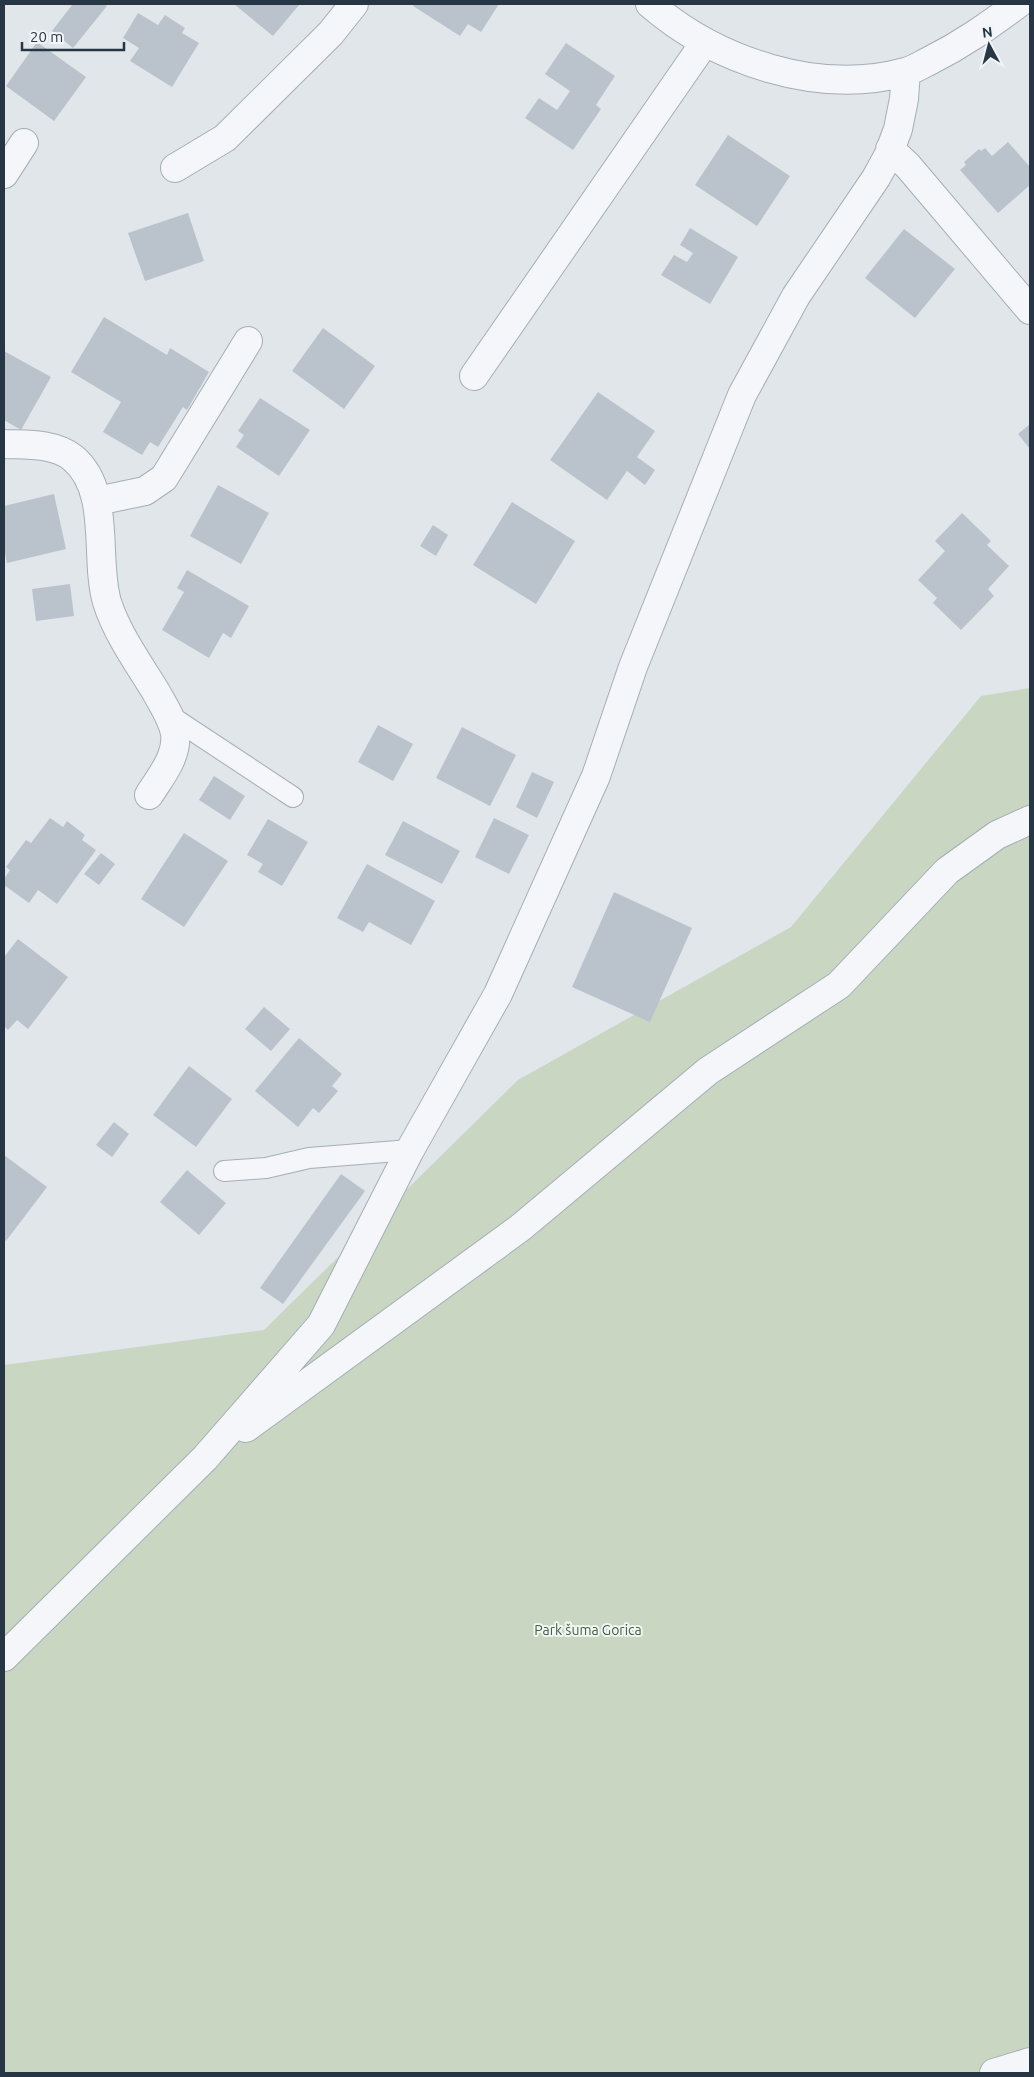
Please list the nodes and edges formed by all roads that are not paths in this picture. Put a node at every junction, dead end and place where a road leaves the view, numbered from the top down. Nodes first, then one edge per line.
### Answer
1 (354, 4) edge
2 (650, 4) edge
3 (1018, 4) edge
4 (706, 42) junction
5 (906, 72) junction
6 (24, 143) dead end
7 (890, 149) junction
8 (175, 168) dead end
9 (4, 174) edge
10 (1030, 310) edge
11 (248, 341) dead end
12 (474, 376) dead end
13 (4, 444) edge
14 (97, 501) junction
15 (169, 715) junction
16 (150, 794) dead end
17 (293, 797) dead end
18 (1030, 820) edge
19 (410, 1150) junction
20 (224, 1171) dead end
21 (205, 1458) junction
22 (4, 1657) edge
23 (1030, 2062) edge
24 (994, 2073) edge

1 - 8 street
2 - 4 street
3 - 5 street
4 - 5 street
4 - 12 street
5 - 7 street
6 - 9 street
7 - 10 street
7 - 19 street
11 - 14 street
13 - 14 street
14 - 15 street
15 - 16 street
15 - 17 lane
18 - 21 street
19 - 20 lane
19 - 21 street
21 - 22 street
23 - 24 street

